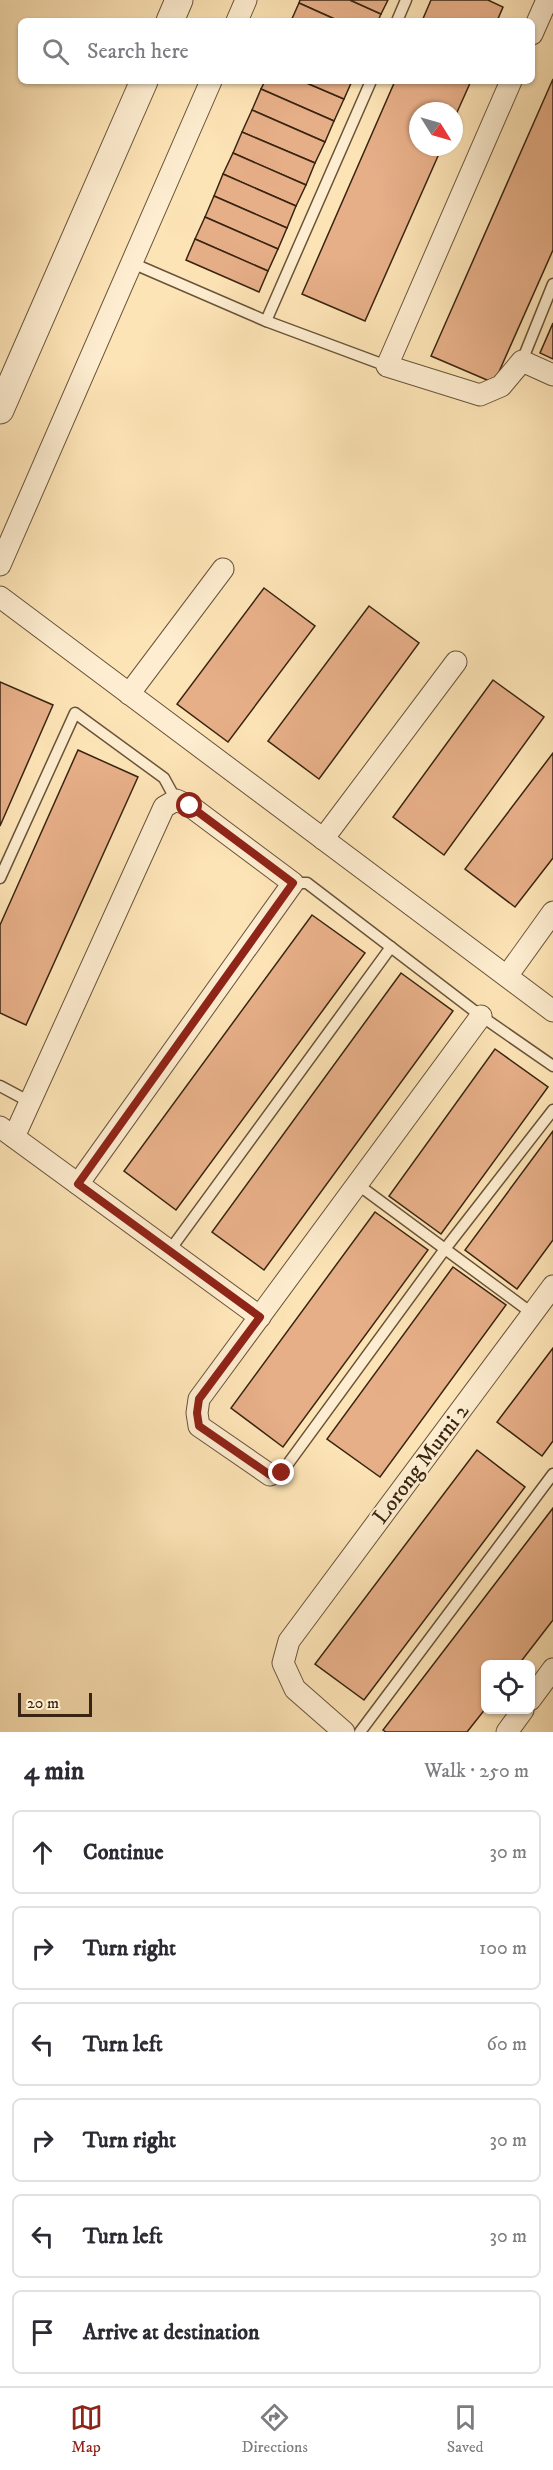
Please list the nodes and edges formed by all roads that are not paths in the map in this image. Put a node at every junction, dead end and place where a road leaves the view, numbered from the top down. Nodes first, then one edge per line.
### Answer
1 (179, 0) edge
2 (246, 0) edge
3 (406, 0) edge
4 (547, 0) edge
5 (171, 18) edge
6 (238, 18) edge
7 (398, 18) edge
8 (535, 27) edge
9 (143, 84) edge
10 (210, 84) edge
11 (370, 84) edge
12 (511, 84) edge
13 (132, 263) junction
14 (553, 284) edge
15 (266, 321) junction
16 (522, 361) junction
17 (387, 366) junction
18 (553, 375) edge
19 (0, 410) edge
20 (0, 565) edge
21 (222, 569) dead end
22 (0, 597) edge
23 (456, 662) dead end
24 (129, 694) junction
25 (176, 801) junction
26 (323, 839) junction
27 (0, 878) edge
28 (293, 883) junction
29 (553, 912) edge
30 (391, 947) junction
31 (507, 976) junction
32 (553, 1011) edge
33 (482, 1016) junction
34 (553, 1066) edge
35 (0, 1086) edge
36 (30, 1102) junction
37 (553, 1110) edge
38 (7, 1132) edge
39 (78, 1184) junction
40 (357, 1184) junction
41 (445, 1249) junction
42 (170, 1250) junction
43 (553, 1287) edge
44 (533, 1314) junction
45 (260, 1317) junction
46 (553, 1474) edge
47 (270, 1475) joint
48 (553, 1669) edge
49 (535, 1694) edge
50 (520, 1714) edge
51 (344, 1732) edge
52 (360, 1732) edge
53 (507, 1732) edge

1 - 5 street
2 - 6 street
3 - 7 lane
4 - 8 street
9 - 19 street
10 - 13 street
11 - 15 lane
12 - 17 street
13 - 15 lane
13 - 20 street
14 - 16 lane
15 - 17 lane
16 - 17 street
16 - 18 street
21 - 24 street
22 - 24 street
23 - 26 street
24 - 26 street
25 - 27 lane
25 - 28 street
25 - 36 street
26 - 31 street
28 - 30 lane
28 - 39 street
29 - 31 street
30 - 33 lane
30 - 42 lane
31 - 32 street
33 - 34 lane
33 - 40 street
35 - 36 lane
36 - 38 street
37 - 41 lane
38 - 39 street
39 - 42 street
40 - 41 lane
40 - 45 street
41 - 44 lane
41 - 47 lane
42 - 45 street
43 - 44 street, Lorong Murni 2
44 - 51 street, Lorong Murni 2
45 - 47 street
46 - 52 lane
48 - 49 street
50 - 53 street

